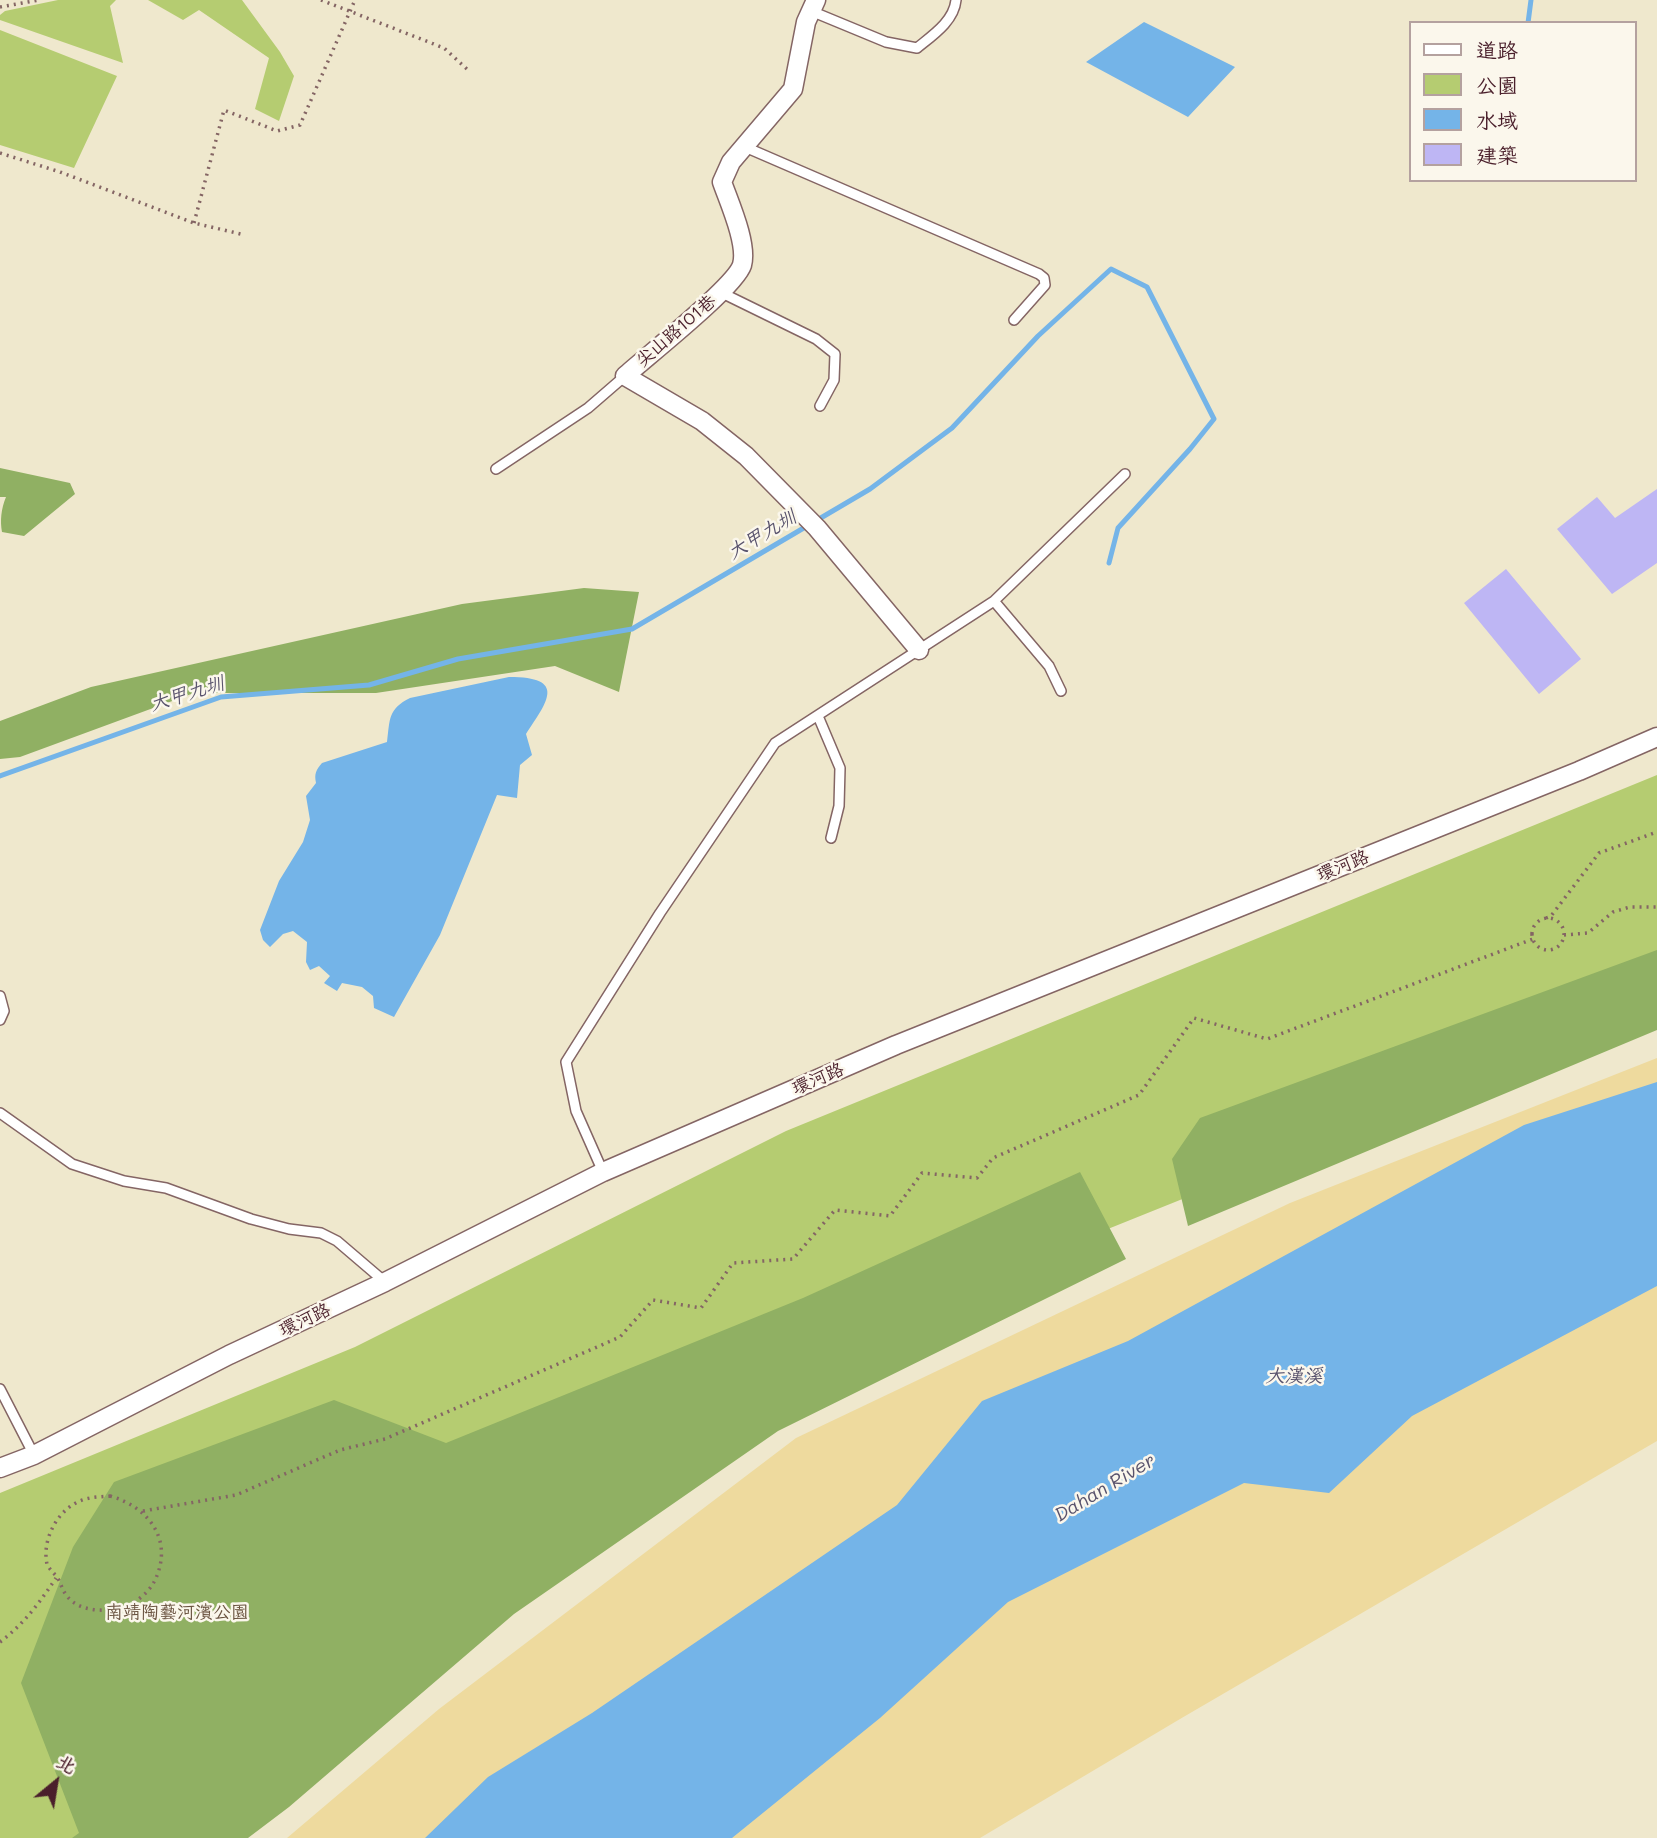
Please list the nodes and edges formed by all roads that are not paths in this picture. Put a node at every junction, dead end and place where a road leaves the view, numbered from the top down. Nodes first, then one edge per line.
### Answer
1 (956, 0) edge
2 (813, 6) edge
3 (745, 147) junction
4 (720, 292) junction
5 (1014, 320) dead end
6 (625, 376) junction
7 (820, 406) dead end
8 (495, 469) dead end
9 (1125, 474) dead end
10 (994, 601) junction
11 (919, 650) junction
12 (1061, 691) dead end
13 (818, 716) junction
14 (1657, 737) edge
15 (831, 838) dead end
16 (0, 996) edge
17 (0, 1020) edge
18 (0, 1112) edge
19 (603, 1172) junction
20 (384, 1282) junction
21 (0, 1389) edge
22 (34, 1455) junction
23 (0, 1468) edge

1 - 2 lane
2 - 3 street, 尖山路101巷
3 - 4 street, 尖山路101巷
3 - 5 lane
4 - 6 street, 尖山路101巷
4 - 7 lane
6 - 8 lane
6 - 11 street, 尖山路101巷
9 - 10 lane
10 - 11 lane
10 - 12 lane
11 - 13 lane
13 - 15 lane
13 - 19 lane
14 - 19 street, 環河路
16 - 17 lane
18 - 20 lane
19 - 20 street, 環河路
20 - 22 street, 環河路
21 - 22 lane
22 - 23 street, 環河路

